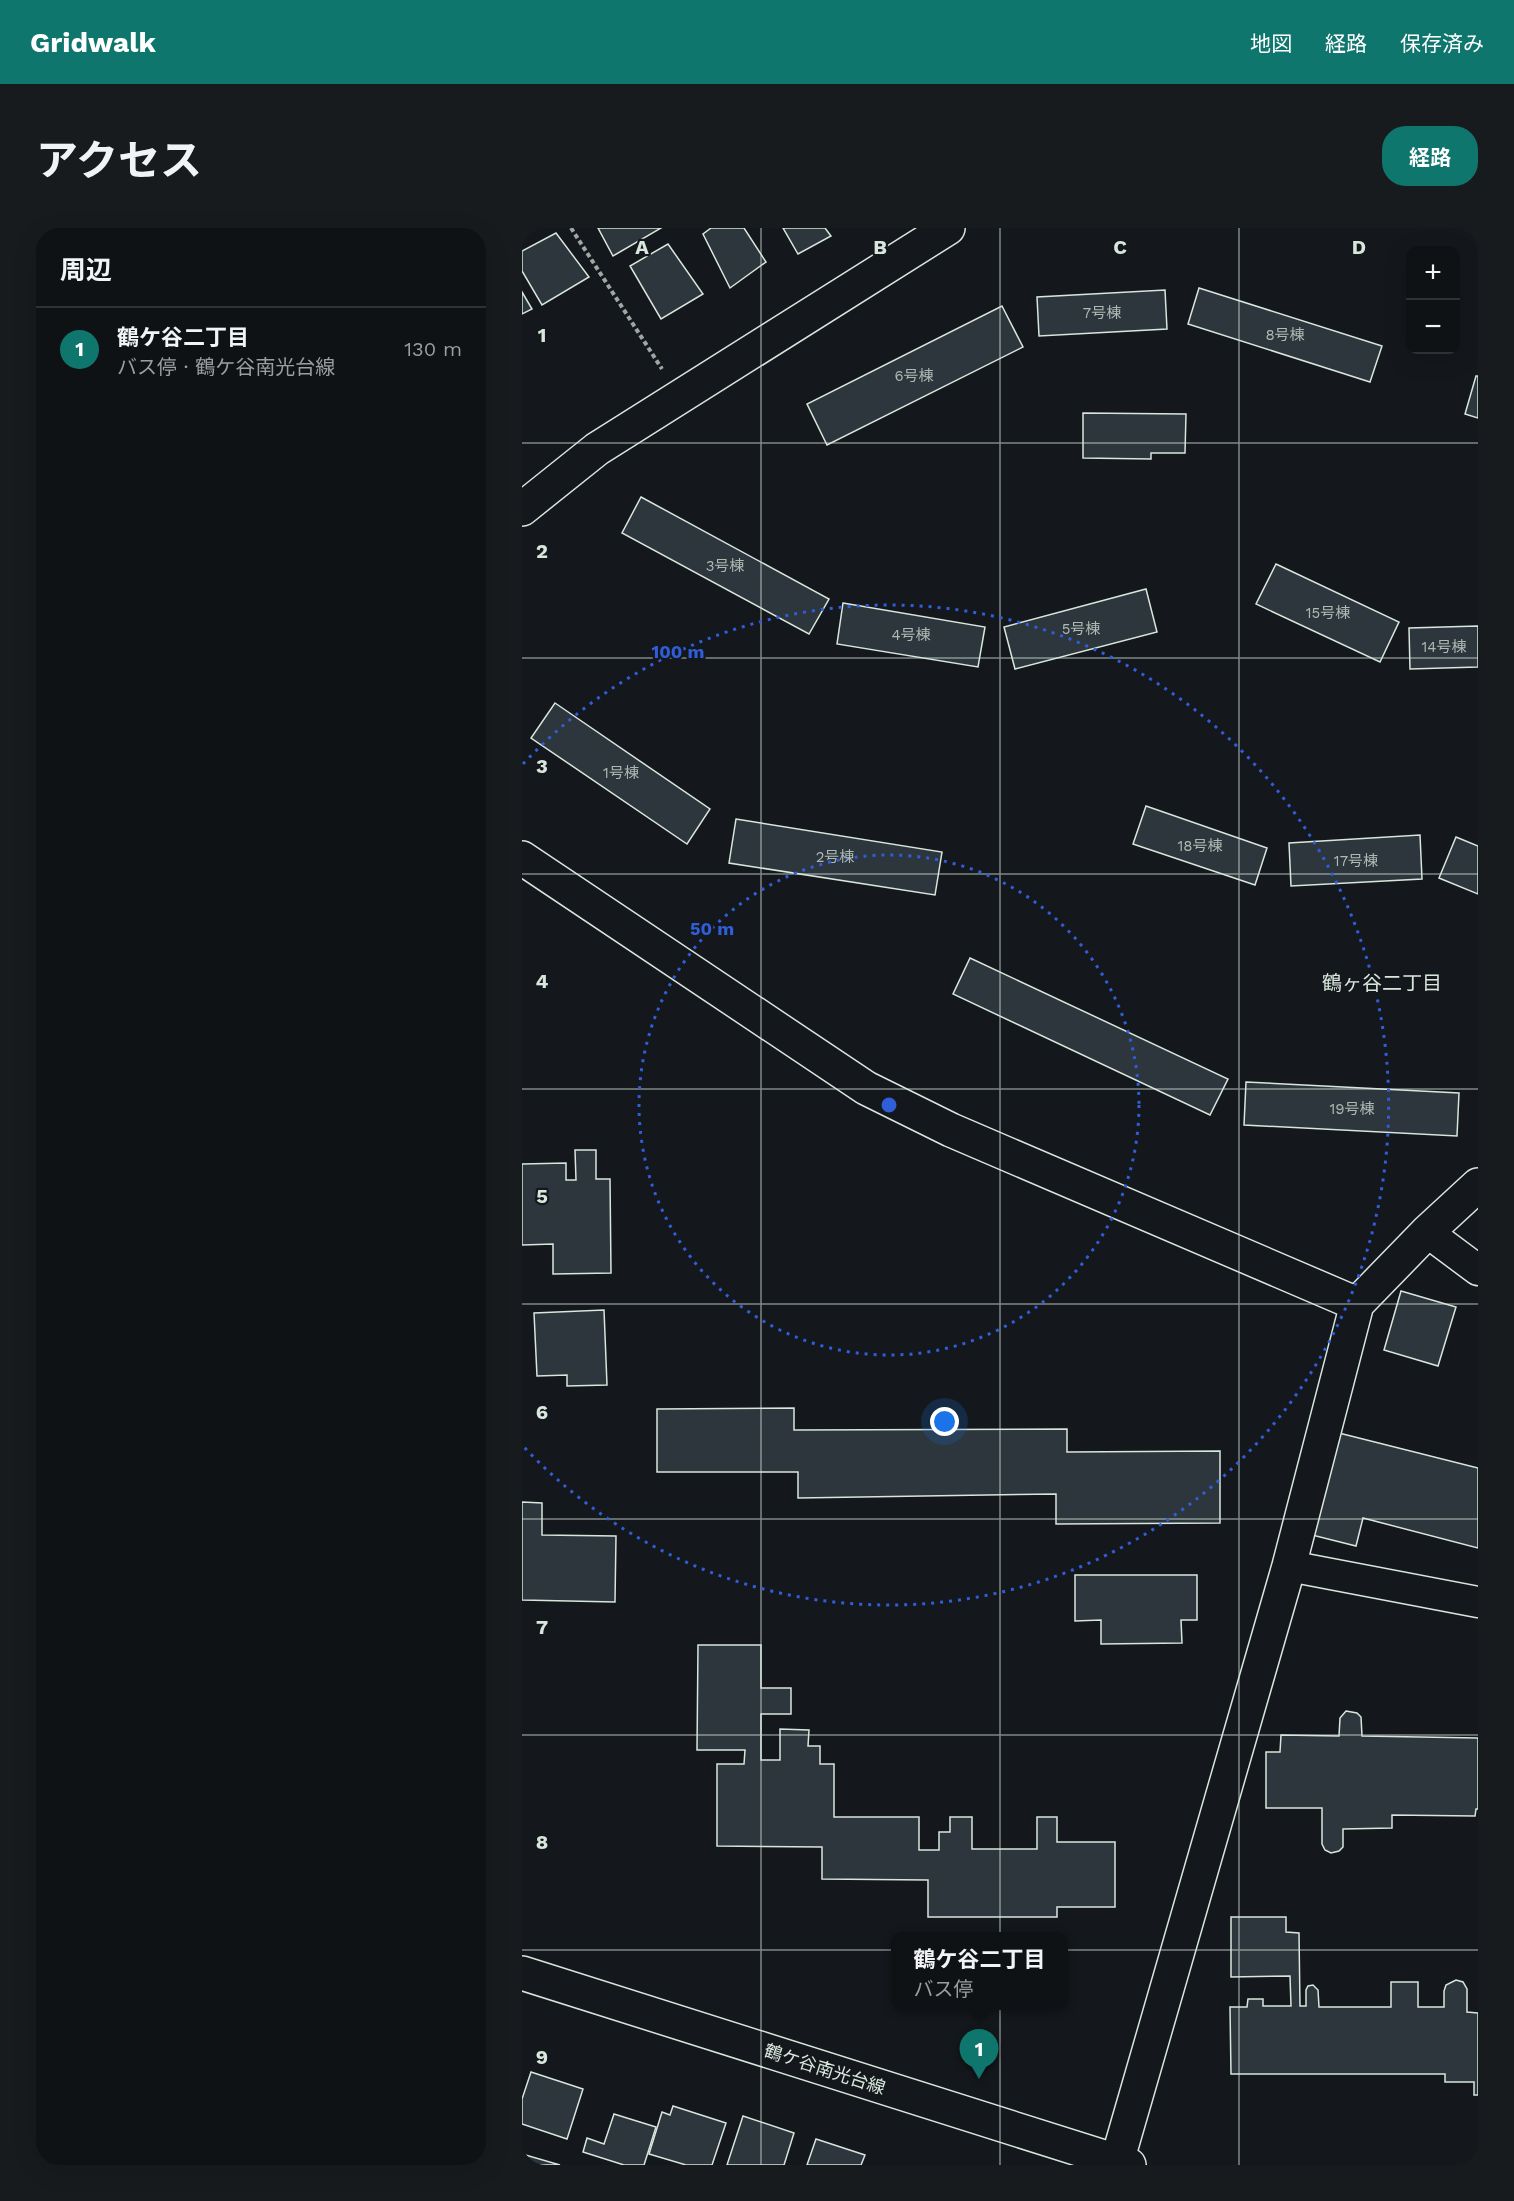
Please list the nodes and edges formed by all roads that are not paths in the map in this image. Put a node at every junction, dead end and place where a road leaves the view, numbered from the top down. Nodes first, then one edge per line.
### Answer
1 (948, 228) edge
2 (522, 509) edge
3 (522, 858) edge
4 (1478, 1185) edge
5 (1427, 1232) junction
6 (1478, 1270) edge
7 (1357, 1304) junction
8 (1289, 1566) junction
9 (1478, 1602) edge
10 (522, 1973) edge
11 (1120, 2164) edge

1 - 2 street
3 - 7 street
4 - 5 street
5 - 6 street
5 - 7 street
7 - 8 street
8 - 9 street
8 - 11 street
10 - 11 street, 鶴ケ谷南光台線

